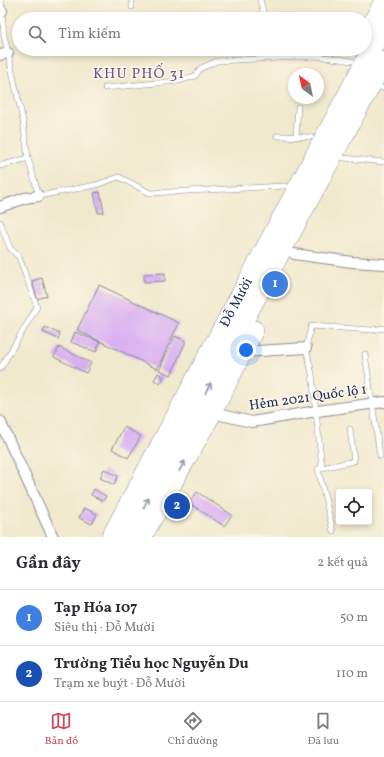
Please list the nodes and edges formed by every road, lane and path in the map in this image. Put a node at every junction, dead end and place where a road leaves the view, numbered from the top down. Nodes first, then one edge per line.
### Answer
1 (1, 0) edge
2 (132, 0) edge
3 (260, 0) edge
4 (384, 1) edge
5 (132, 7) dead end
6 (1, 11) edge
7 (263, 12) edge
8 (379, 22) edge
9 (372, 30) edge
10 (372, 35) edge
11 (4, 54) edge
12 (317, 56) edge
13 (354, 56) edge
14 (361, 56) edge
15 (384, 61) edge
16 (383, 86) edge
17 (105, 88) dead end
18 (298, 107) dead end
19 (277, 136) dead end
20 (304, 137) junction
21 (28, 158) junction
22 (344, 158) junction
23 (384, 162) edge
24 (0, 166) edge
25 (285, 186) junction
26 (39, 196) junction
27 (0, 207) edge
28 (0, 222) edge
29 (294, 254) junction
30 (384, 264) edge
31 (384, 328) edge
32 (306, 348) junction
33 (242, 352) junction
34 (365, 354) dead end
35 (0, 369) edge
36 (384, 402) edge
37 (371, 403) junction
38 (316, 411) junction
39 (212, 413) junction
40 (0, 421) edge
41 (350, 429) dead end
42 (380, 456) dead end
43 (322, 468) junction
44 (333, 532) dead end
45 (134, 534) edge
46 (53, 537) edge
47 (98, 537) edge
48 (111, 537) edge

1 - 6 lane
2 - 5 lane
3 - 7 lane
4 - 8 highway, Đỗ Mười
6 - 11 lane
8 - 9 highway, Đỗ Mười
8 - 10 highway, Đỗ Mười
11 - 21 lane
12 - 17 lane
13 - 20 highway, Đỗ Mười
14 - 48 highway, Đỗ Mười
45 -> 15 highway, Đỗ Mười
16 - 22 highway, Đỗ Mười
18 - 20 lane
19 - 20 lane
20 - 25 highway, Đỗ Mười
21 - 24 lane
21 - 26 lane
22 - 23 lane
22 - 29 highway, Đỗ Mười
25 - 26 lane
25 - 47 highway, Đỗ Mười
26 - 27 street
28 - 35 lane
29 - 30 street
29 - 33 highway, Đỗ Mười
31 - 32 lane
32 - 33 street
32 - 38 lane
33 - 39 highway, Đỗ Mười
34 - 37 lane
36 - 37 street, Hẻm 2021 Quốc lộ 1
37 - 38 street, Hẻm 2021 Quốc lộ 1
37 - 42 lane
38 - 39 street, Hẻm 2021 Quốc lộ 1
38 - 43 lane
45 -> 39 highway, Đỗ Mười
40 - 46 street
41 - 43 lane
43 - 44 lane

